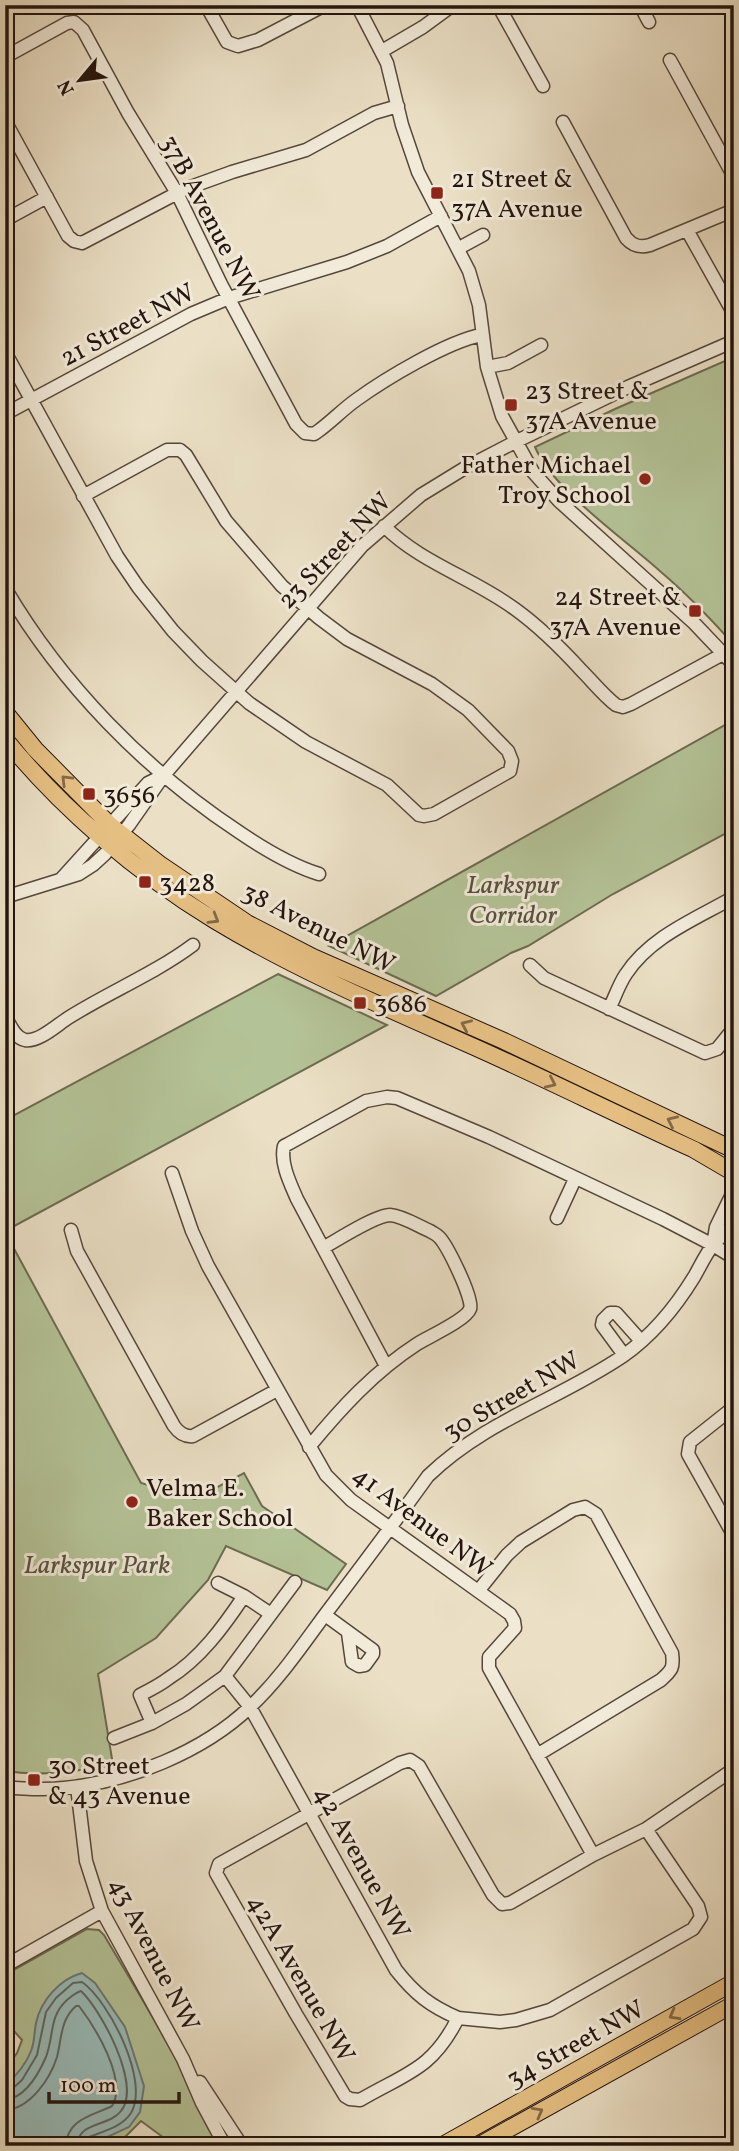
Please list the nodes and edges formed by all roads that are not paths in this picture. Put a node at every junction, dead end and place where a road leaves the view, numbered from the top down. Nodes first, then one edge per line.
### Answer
1 (206, 5) edge
2 (325, 5) edge
3 (357, 5) edge
4 (453, 5) edge
5 (498, 5) edge
6 (640, 5) edge
7 (649, 22) dead end
8 (382, 51) junction
9 (5, 57) edge
10 (670, 60) dead end
11 (543, 86) dead end
12 (398, 106) junction
13 (5, 121) edge
14 (563, 122) dead end
15 (734, 177) edge
16 (177, 193) junction
17 (47, 197) junction
18 (734, 210) edge
19 (441, 216) junction
20 (5, 220) edge
21 (687, 230) junction
22 (483, 235) dead end
23 (458, 248) junction
24 (229, 298) junction
25 (734, 314) edge
26 (482, 335) junction
27 (734, 341) edge
28 (541, 345) dead end
29 (5, 352) edge
30 (487, 367) junction
31 (31, 400) junction
32 (5, 414) edge
33 (515, 442) junction
34 (83, 496) junction
35 (384, 526) junction
36 (5, 588) edge
37 (308, 609) junction
38 (723, 654) junction
39 (734, 666) edge
40 (236, 691) junction
41 (5, 712) edge
42 (5, 740) edge
43 (164, 775) junction
44 (111, 835) junction
45 (319, 874) dead end
46 (5, 897) edge
47 (734, 897) edge
48 (193, 945) dead end
49 (530, 965) dead end
50 (609, 1009) junction
51 (5, 1016) edge
52 (734, 1028) edge
53 (734, 1150) edge
54 (172, 1173) dead end
55 (734, 1173) edge
56 (575, 1179) junction
57 (734, 1190) edge
58 (557, 1218) dead end
59 (734, 1222) edge
60 (71, 1230) dead end
61 (713, 1245) junction
62 (323, 1248) junction
63 (734, 1258) edge
64 (641, 1341) junction
65 (624, 1355) junction
66 (386, 1366) junction
67 (277, 1390) junction
68 (734, 1408) edge
69 (309, 1447) junction
70 (390, 1529) junction
71 (734, 1536) edge
72 (295, 1582) dead end
73 (218, 1583) dead end
74 (479, 1590) junction
75 (244, 1596) junction
76 (271, 1614) junction
77 (325, 1615) junction
78 (348, 1633) dead end
79 (225, 1676) junction
80 (250, 1707) junction
81 (152, 1723) junction
82 (114, 1738) dead end
83 (537, 1755) junction
84 (733, 1771) edge
85 (5, 1787) edge
86 (76, 1787) junction
87 (310, 1813) junction
88 (646, 1829) junction
89 (593, 1855) junction
90 (102, 1911) junction
91 (5, 1966) edge
92 (734, 1982) edge
93 (734, 2004) edge
94 (458, 2018) junction
95 (183, 2059) junction
96 (225, 2146) edge
97 (242, 2146) edge
98 (441, 2146) edge
99 (478, 2146) edge

1 - 2 street
3 - 8 street
4 - 8 street
5 - 11 street
6 - 7 street
8 - 12 street
9 - 16 street, 37B Avenue NW
10 - 15 street
12 - 16 street
12 - 19 street
13 - 17 street
14 - 21 street
16 - 17 street
16 - 24 street, 37B Avenue NW
17 - 20 street
18 - 21 street
19 - 23 street
19 - 24 street, 21 Street NW
21 - 25 street
22 - 23 street
23 - 26 street
24 - 26 street, 37B Avenue NW
24 - 31 street, 21 Street NW
26 - 30 street
27 - 33 street, 23 Street NW
28 - 30 street
29 - 31 street
30 - 33 street
31 - 32 street, 21 Street NW
31 - 34 street
33 - 35 street, 23 Street NW
33 - 38 street
34 - 37 street
34 - 40 street
35 - 37 street, 23 Street NW
35 - 38 street
36 - 43 street
37 - 40 street, 23 Street NW
37 - 40 street
38 - 39 street
40 - 43 street, 23 Street NW
44 -> 41 main road, 38 Avenue NW
42 - 44 main road, 38 Avenue NW
43 - 44 street, 23 Street NW
43 - 45 street
44 - 46 street, 23 Street NW
53 -> 44 main road, 38 Avenue NW
44 -> 55 main road, 38 Avenue NW
47 - 50 street
48 - 51 street
49 - 50 street
50 - 52 street
54 - 67 street, 41 Avenue NW
56 - 58 street
56 - 61 street
56 - 62 street
57 - 61 street, 30 Street NW
59 - 61 street, 30 Street NW
60 - 67 street
61 - 63 street
61 - 64 street, 30 Street NW
62 - 66 street
62 - 66 street
64 - 65 street, 30 Street NW
64 - 65 street, 30 Street NW
65 - 70 street, 30 Street NW
66 - 69 street
67 - 69 street, 41 Avenue NW
68 - 71 street
69 - 70 street, 41 Avenue NW
70 - 74 street, 41 Avenue NW
70 - 77 street, 30 Street NW
72 - 76 street
73 - 75 street
74 - 83 street, 41 Avenue NW
74 - 83 street
75 - 76 street
75 - 81 street
76 - 79 street
77 - 78 street
77 - 80 street, 30 Street NW
79 - 80 street, 42 Avenue NW
79 - 81 street
80 - 86 street, 30 Street NW
80 - 87 street, 42 Avenue NW
81 - 82 street
83 - 89 street, 41 Avenue NW
84 - 88 street
85 - 86 street, 30 Street NW
86 - 90 street, 43 Avenue NW
87 - 89 street
87 - 94 street, 42 Avenue NW
87 - 94 street, 42A Avenue NW
88 - 89 street
88 - 94 street
90 - 91 street
90 - 95 street, 43 Avenue NW
92 -> 98 main road, 34 Street NW
99 -> 93 main road, 34 Street NW
95 - 96 street, 43 Avenue NW
95 - 97 street, 43 Avenue NW

